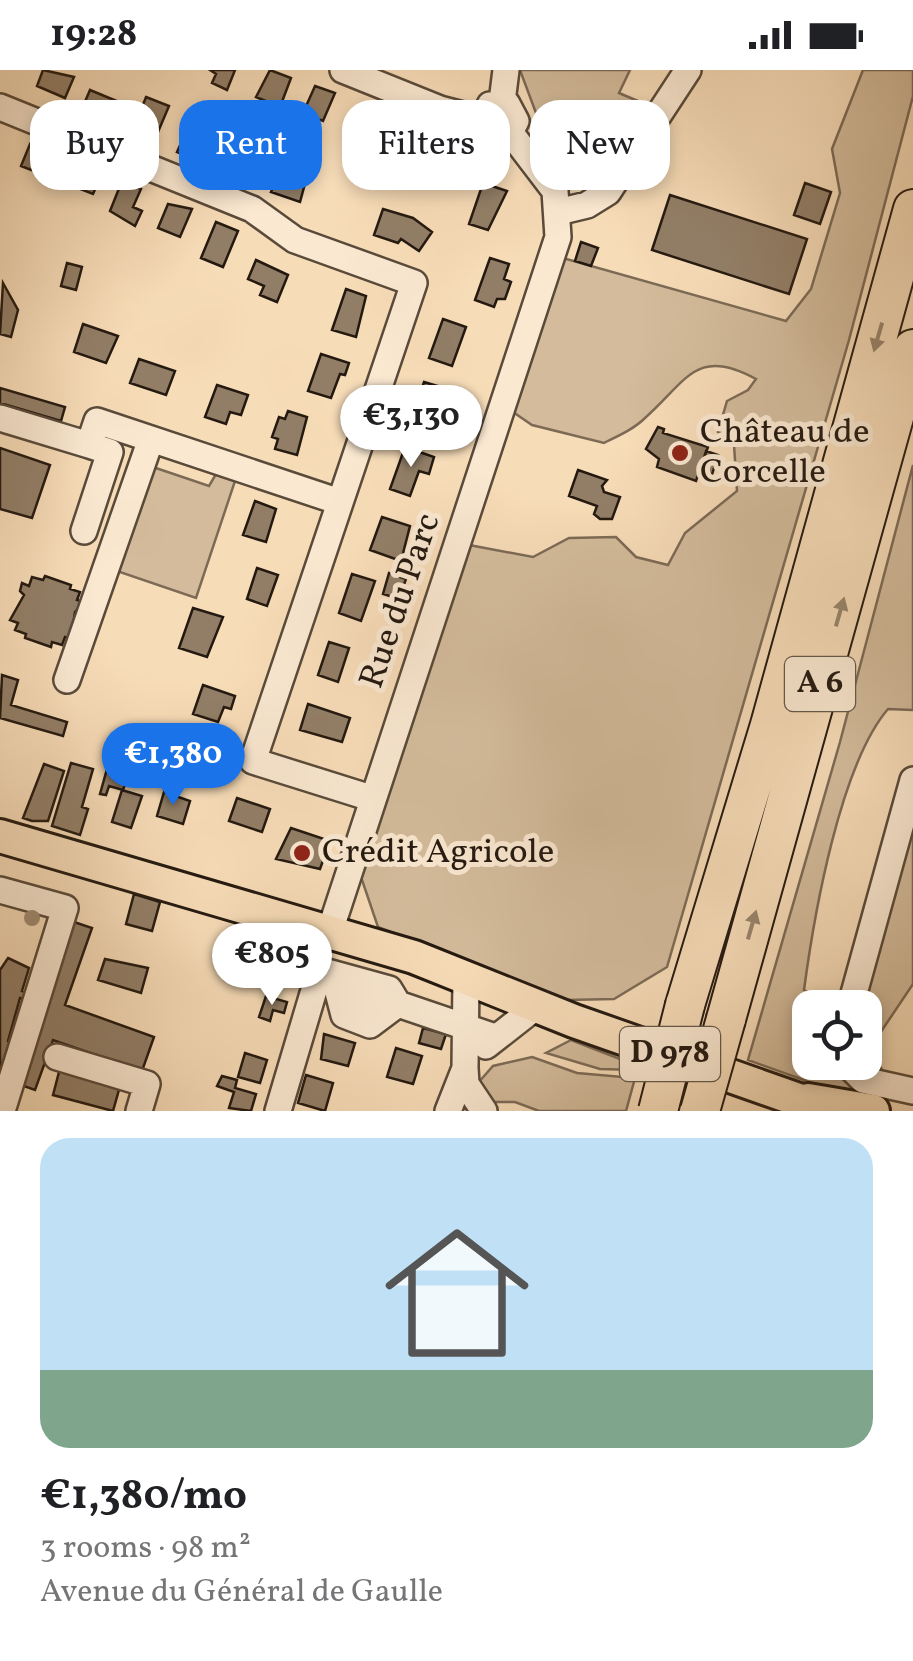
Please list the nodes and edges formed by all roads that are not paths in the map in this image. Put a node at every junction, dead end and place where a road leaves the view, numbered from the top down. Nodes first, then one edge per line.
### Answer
1 (343, 70) edge
2 (506, 70) edge
3 (688, 70) edge
4 (418, 100) edge
5 (496, 100) edge
6 (0, 107) edge
7 (510, 132) edge
8 (913, 210) edge
9 (558, 212) junction
10 (913, 349) edge
11 (0, 418) edge
12 (151, 439) junction
13 (89, 445) junction
14 (340, 502) junction
15 (84, 532) dead end
16 (67, 680) dead end
17 (913, 780) edge
18 (372, 798) junction
19 (0, 836) edge
20 (0, 890) edge
21 (330, 931) junction
22 (466, 978) junction
23 (332, 980) junction
24 (855, 990) edge
25 (398, 1004) junction
26 (536, 1006) junction
27 (465, 1025) junction
28 (495, 1037) junction
29 (56, 1057) dead end
30 (465, 1068) junction
31 (863, 1080) edge
32 (913, 1092) edge
33 (817, 1105) edge
34 (2, 1111) edge
35 (139, 1111) edge
36 (278, 1111) edge
37 (448, 1111) edge
38 (484, 1111) edge
39 (658, 1111) edge
40 (700, 1111) edge
41 (874, 1111) edge

1 - 4 street
2 - 5 street
3 - 9 street
6 - 14 street
7 - 9 street
8 -> 39 highway, A 6, bridge
9 - 18 street, Rue du Parc
40 -> 10 highway, A 6, bridge
11 - 13 street
12 - 13 street
12 - 14 street
12 - 16 street
13 - 15 street
14 - 18 street
17 - 24 street
18 - 21 street, Rue du Parc
19 - 21 main road, D 978
20 - 34 street
21 - 22 main road, D 978
22 - 26 main road, D 978
22 - 27 street
23 - 25 street
23 - 25 street
23 - 36 street
25 - 27 street
26 - 28 street
26 - 33 main road, D 978
27 - 28 street
27 - 30 street
28 - 30 street
29 - 35 street
30 - 37 street
30 - 38 street
31 - 32 street
33 - 41 main road, D 978

